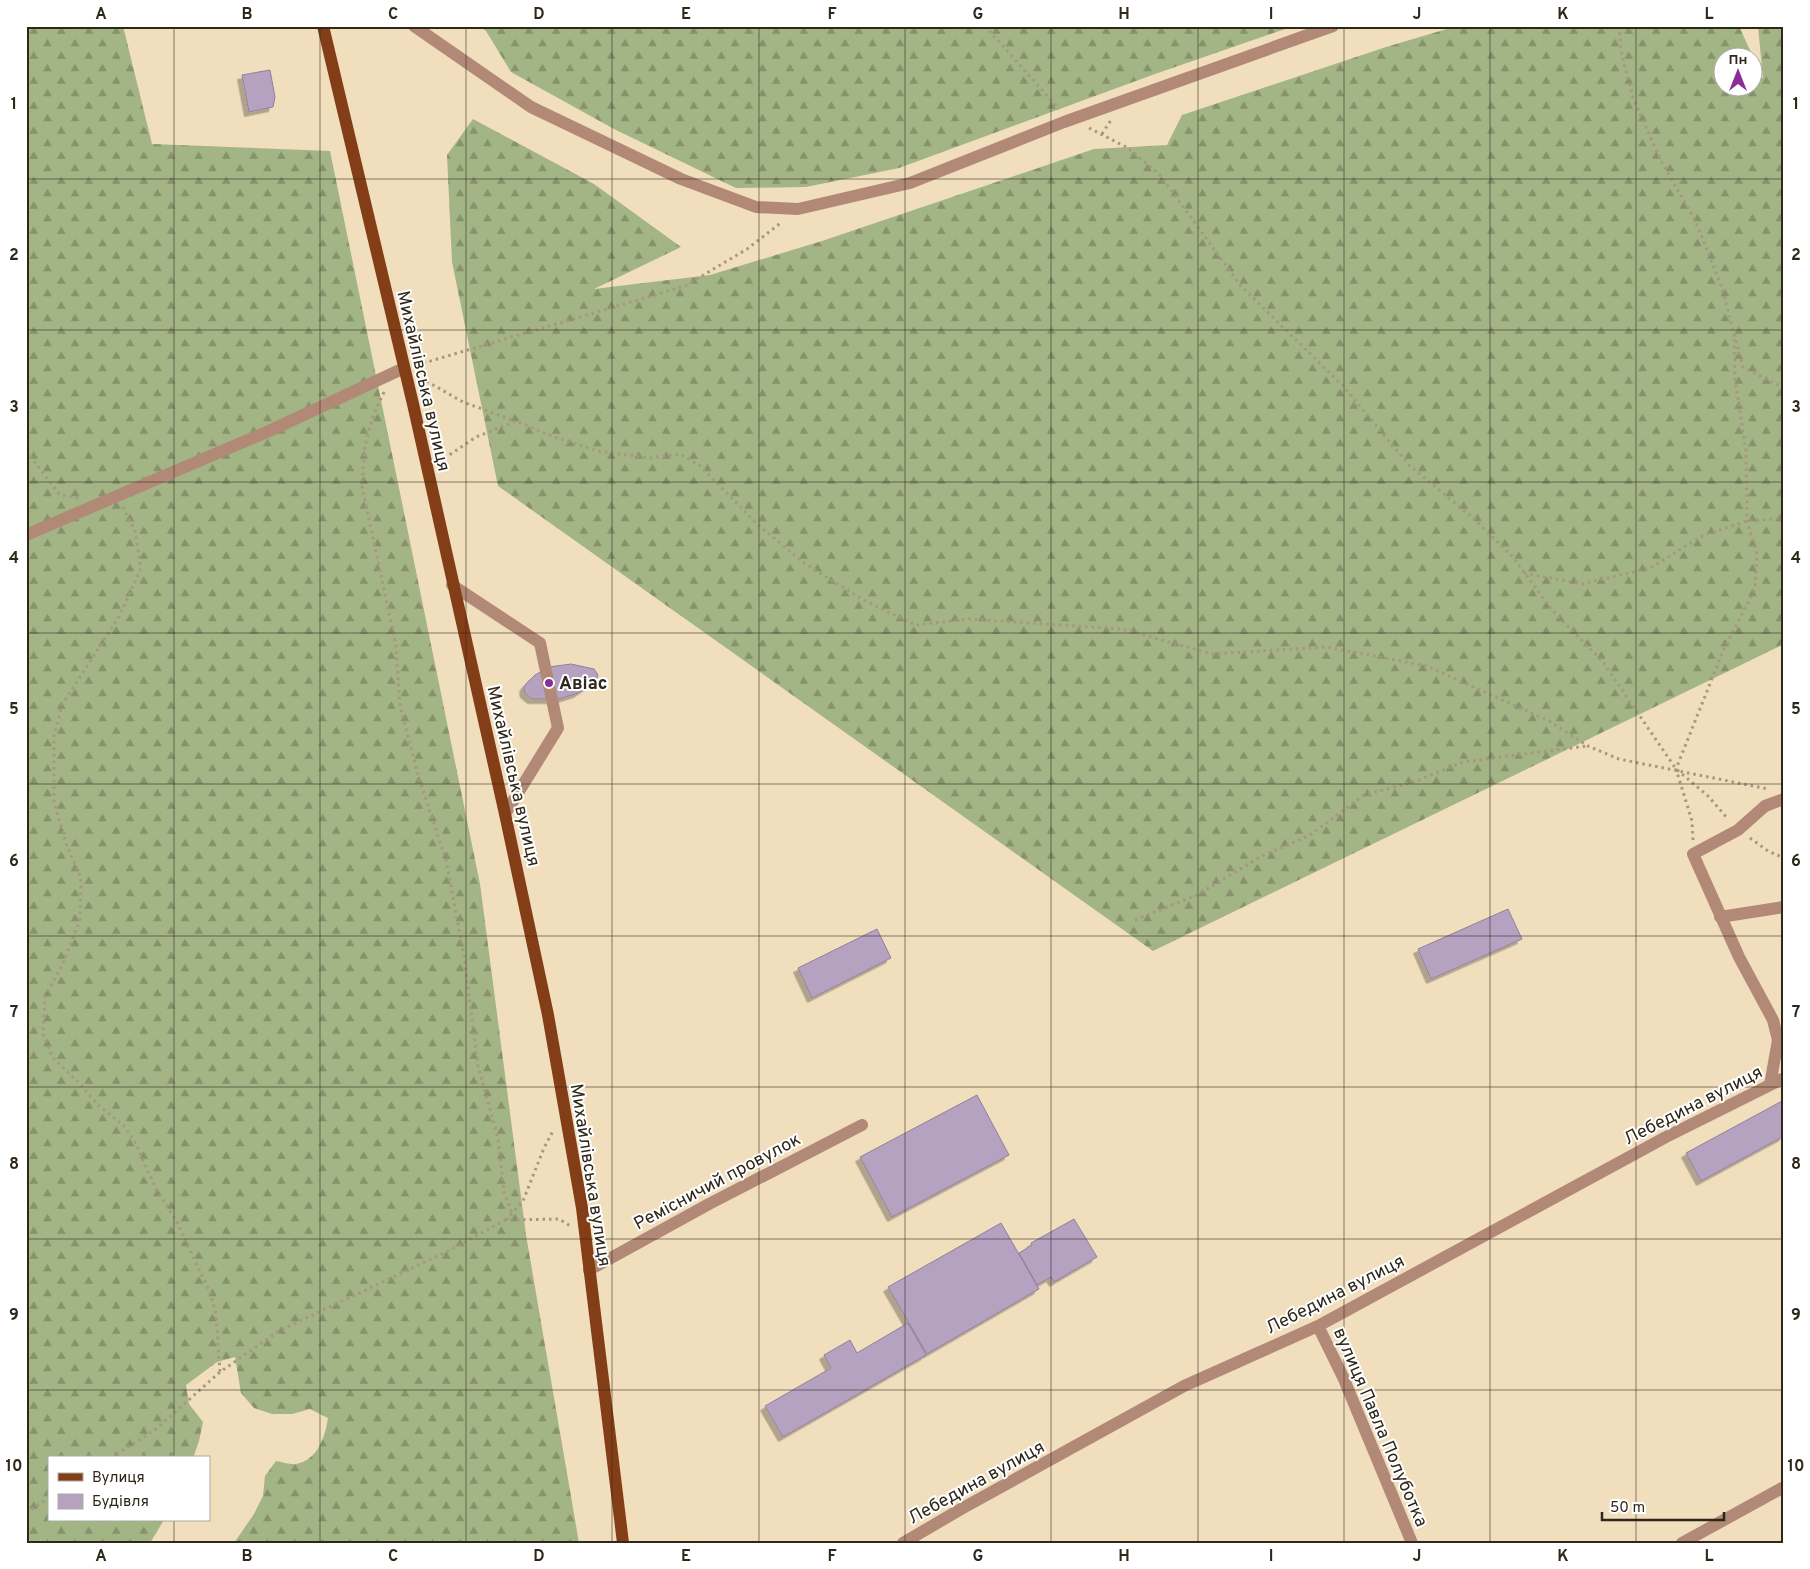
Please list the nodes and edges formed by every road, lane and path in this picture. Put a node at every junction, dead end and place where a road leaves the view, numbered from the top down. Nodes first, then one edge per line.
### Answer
1 (323, 26) edge
2 (414, 26) edge
3 (985, 26) edge
4 (1333, 26) edge
5 (1620, 26) edge
6 (1069, 120) junction
7 (798, 209) junction
8 (1734, 334) junction
9 (398, 371) junction
10 (1784, 394) edge
11 (516, 422) junction
12 (26, 450) edge
13 (427, 470) junction
14 (118, 495) junction
15 (100, 503) junction
16 (1784, 518) edge
17 (1747, 521) junction
18 (26, 536) edge
19 (1524, 573) junction
20 (452, 585) junction
21 (1588, 746) junction
22 (1676, 769) junction
23 (1780, 795) edge
24 (505, 814) junction
25 (1738, 830) junction
26 (1693, 854) junction
27 (1784, 858) edge
28 (1784, 907) edge
29 (1720, 918) junction
30 (1135, 920) dead end
31 (1784, 1078) edge
32 (1770, 1085) junction
33 (564, 1108) junction
34 (862, 1126) dead end
35 (512, 1213) junction
36 (505, 1220) junction
37 (585, 1236) junction
38 (588, 1270) junction
39 (1318, 1326) junction
40 (220, 1372) junction
41 (114, 1456) edge
42 (1784, 1487) edge
43 (48, 1499) edge
44 (26, 1513) edge
45 (623, 1543) edge
46 (904, 1543) edge
47 (1412, 1543) edge
48 (1682, 1543) edge

1 - 9 main road, Михайлівська вулиця
2 - 7 street
3 - 6 path
4 - 6 street
5 - 8 path
6 - 7 street
6 - 19 path
7 - 9 path
8 - 10 path
8 - 17 path
9 - 11 path
9 - 13 main road, Михайлівська вулиця
9 - 14 street
9 - 35 path
11 - 13 path
11 - 21 path
12 - 15 path
13 - 20 main road, Михайлівська вулиця
14 - 15 street
14 - 40 path
15 - 18 street
16 - 17 path
17 - 19 path
17 - 22 path
19 - 22 path
20 - 24 main road, Михайлівська вулиця
20 - 24 street
21 - 22 path
21 - 30 path
22 - 23 path
22 - 25 path
22 - 26 path
23 - 25 street
24 - 33 main road, Михайлівська вулиця
25 - 26 street
25 - 27 path
26 - 29 street
28 - 29 street
29 - 32 street
31 - 32 street, Лебедина вулиця
32 - 39 street, Лебедина вулиця
33 - 35 path
33 - 37 main road, Михайлівська вулиця
34 - 38 street, Ремісничий провулок
35 - 36 path
36 - 37 path
36 - 40 path
37 - 38 main road, Михайлівська вулиця
38 - 45 main road, Михайлівська вулиця
39 - 46 street, Лебедина вулиця
39 - 47 street, вулиця Павла Полуботка
40 - 41 path
42 - 48 street
43 - 44 path

